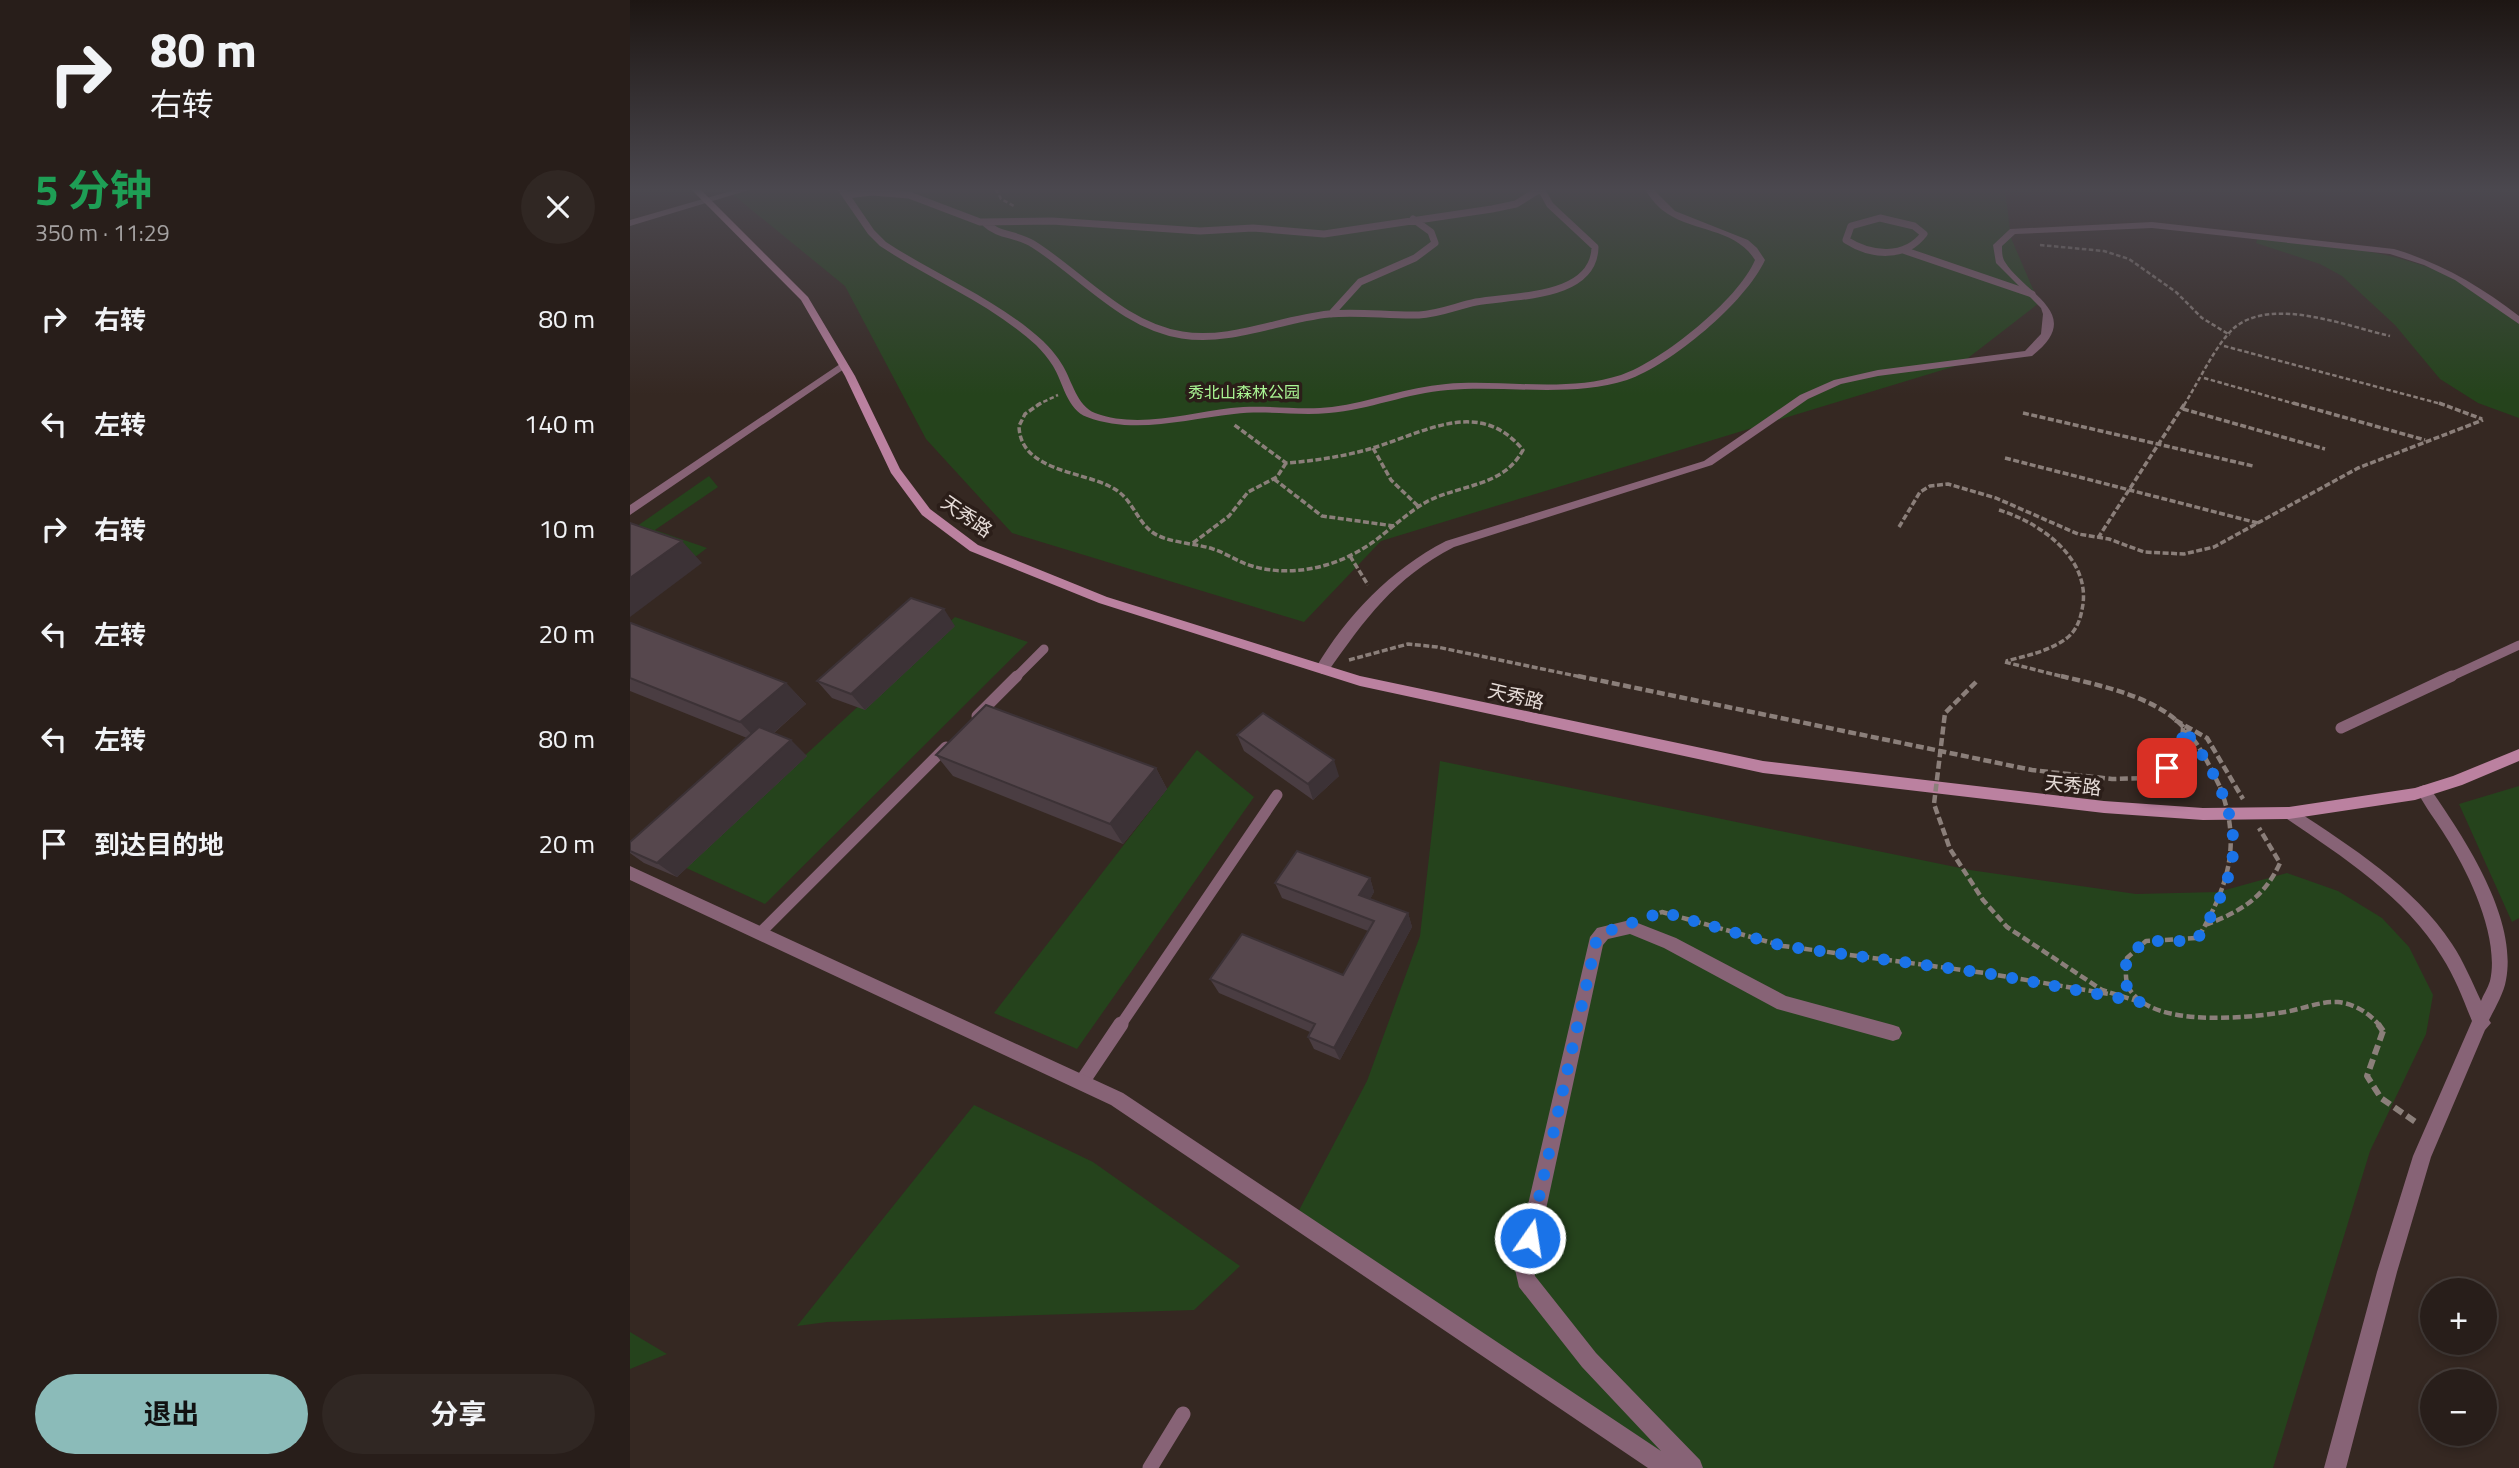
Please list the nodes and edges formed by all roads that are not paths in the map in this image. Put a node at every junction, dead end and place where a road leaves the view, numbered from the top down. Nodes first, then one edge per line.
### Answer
1 (764, 258) edge
2 (906, 258) edge
3 (1054, 258) edge
4 (1416, 258) edge
5 (1596, 258) edge
6 (1758, 258) edge
7 (1925, 258) edge
8 (1998, 258) edge
9 (2411, 258) edge
10 (2032, 294) junction
11 (1331, 314) junction
12 (2519, 321) edge
13 (843, 365) junction
14 (630, 511) edge
15 (2519, 645) edge
16 (1044, 649) dead end
17 (1322, 669) junction
18 (965, 727) edge
19 (2341, 729) dead end
20 (956, 737) edge
21 (2519, 755) edge
22 (2424, 791) junction
23 (1277, 795) dead end
24 (2289, 813) junction
25 (630, 873) edge
26 (760, 933) junction
27 (2482, 1023) junction
28 (1893, 1032) dead end
29 (1082, 1082) junction
30 (1183, 1414) dead end
31 (1150, 1468) edge
32 (1667, 1468) edge
33 (1692, 1468) edge
34 (2335, 1468) edge

1 - 13 main road, 天秀路
2 - 6 street
3 - 11 lane
4 - 11 lane
5 - 11 lane
7 - 10 lane
8 - 10 street
9 - 12 street
10 - 17 street
13 - 14 street
13 - 17 main road, 天秀路
15 - 19 lane
16 - 18 lane
17 - 24 main road, 天秀路
20 - 26 lane
21 - 22 main road, 天秀路
22 - 24 main road, 天秀路
22 - 27 street
23 - 29 lane
24 - 27 street
25 - 26 street
26 - 29 street
27 - 34 street
28 - 33 street
29 - 32 street
30 - 31 lane

